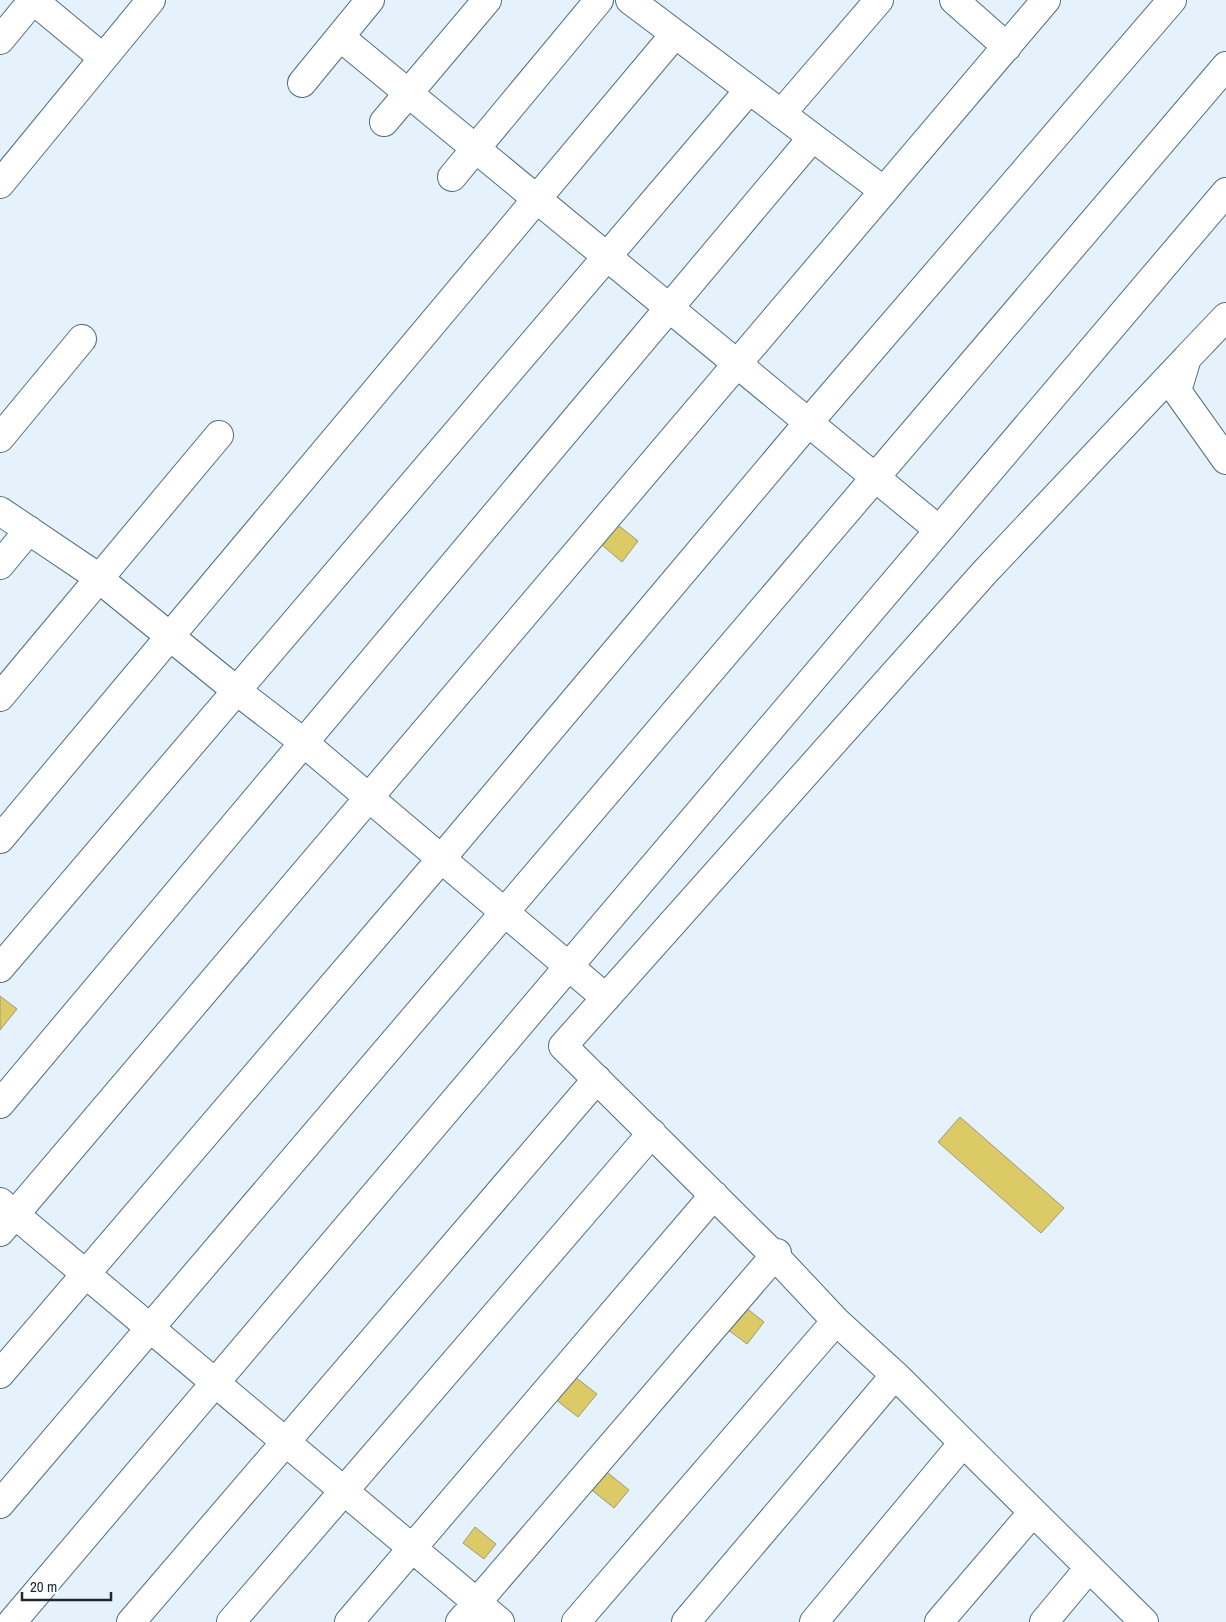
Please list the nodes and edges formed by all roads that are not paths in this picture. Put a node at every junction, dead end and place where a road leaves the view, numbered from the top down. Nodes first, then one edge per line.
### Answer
1 (33, 0) edge
2 (151, 0) edge
3 (370, 0) edge
4 (487, 0) edge
5 (599, 0) edge
6 (630, 0) edge
7 (879, 0) edge
8 (954, 0) edge
9 (1046, 0) edge
10 (1172, 0) edge
11 (658, 8) edge
12 (675, 34) junction
13 (340, 37) junction
14 (0, 40) edge
15 (1007, 47) junction
16 (103, 58) junction
17 (1226, 66) edge
18 (302, 83) dead end
19 (749, 90) junction
20 (408, 94) junction
21 (781, 114) junction
22 (384, 122) dead end
23 (812, 138) junction
24 (475, 149) junction
25 (452, 177) dead end
26 (0, 184) edge
27 (884, 191) junction
28 (1226, 192) edge
29 (537, 200) junction
30 (607, 257) junction
31 (669, 308) junction
32 (1226, 317) edge
33 (82, 339) dead end
34 (1187, 358) junction
35 (737, 364) junction
36 (808, 423) junction
37 (219, 435) dead end
38 (0, 438) edge
39 (1226, 460) edge
40 (875, 478) junction
41 (0, 510) edge
42 (29, 530) junction
43 (939, 530) junction
44 (0, 564) edge
45 (99, 579) junction
46 (170, 636) junction
47 (237, 691) junction
48 (0, 697) edge
49 (304, 742) junction
50 (369, 798) junction
51 (0, 839) edge
52 (441, 858) junction
53 (504, 912) junction
54 (569, 966) junction
55 (0, 968) edge
56 (606, 998) junction
57 (597, 1079) junction
58 (0, 1104) edge
59 (652, 1134) junction
60 (714, 1196) junction
61 (5, 1216) edge
62 (776, 1254) junction
63 (86, 1274) junction
64 (836, 1321) junction
65 (150, 1328) junction
66 (0, 1374) edge
67 (895, 1374) junction
68 (215, 1383) junction
69 (286, 1442) junction
70 (963, 1442) junction
71 (343, 1490) junction
72 (0, 1504) edge
73 (1033, 1512) junction
74 (412, 1548) junction
75 (1090, 1568) junction
76 (468, 1612) edge
77 (12, 1622) edge
78 (131, 1622) edge
79 (231, 1622) edge
80 (349, 1622) edge
81 (500, 1622) edge
82 (576, 1622) edge
83 (686, 1622) edge
84 (814, 1622) edge
85 (939, 1622) edge
86 (1044, 1622) edge
87 (1144, 1622) edge

1 - 14 street
1 - 16 street
2 - 16 street
3 - 13 street
4 - 20 street
5 - 24 street
6 - 11 street
7 - 21 street
8 - 15 street
9 - 15 street
10 - 36 street
11 - 12 street
12 - 19 street
12 - 29 street
13 - 18 street
13 - 20 street
15 - 27 street
16 - 26 street
17 - 40 street
19 - 21 street
19 - 30 street
20 - 22 street
20 - 24 street
21 - 23 street
23 - 27 street
23 - 31 street
24 - 25 street
24 - 29 street
27 - 35 street
28 - 43 street
29 - 30 street
29 - 46 street
30 - 31 street
30 - 47 street
31 - 35 street
31 - 49 street
32 - 34 street
33 - 38 street
34 - 39 street
34 - 56 street
35 - 36 street
35 - 50 street
36 - 40 street
36 - 52 street
37 - 45 street
40 - 43 street
40 - 53 street
41 - 42 street
42 - 44 street
42 - 45 street
43 - 54 street
45 - 46 street
45 - 48 street
46 - 47 street
46 - 51 street
47 - 49 street
47 - 55 street
49 - 50 street
49 - 58 street
50 - 52 street
50 - 61 street
52 - 53 street
52 - 63 street
53 - 54 street
53 - 65 street
54 - 56 street
54 - 68 street
56 - 57 street
57 - 59 street
57 - 69 street
59 - 60 street
59 - 71 street
60 - 62 street
60 - 74 street
61 - 63 street
62 - 64 street
62 - 76 street
63 - 65 street
63 - 66 street
64 - 67 street
64 - 82 street
65 - 68 street
65 - 72 street
67 - 70 street
67 - 83 street
68 - 69 street
68 - 77 street
69 - 71 street
69 - 78 street
70 - 73 street
70 - 84 street
71 - 74 street
71 - 79 street
73 - 75 street
73 - 85 street
74 - 76 street
74 - 80 street
75 - 86 street
75 - 87 street
76 - 81 street

